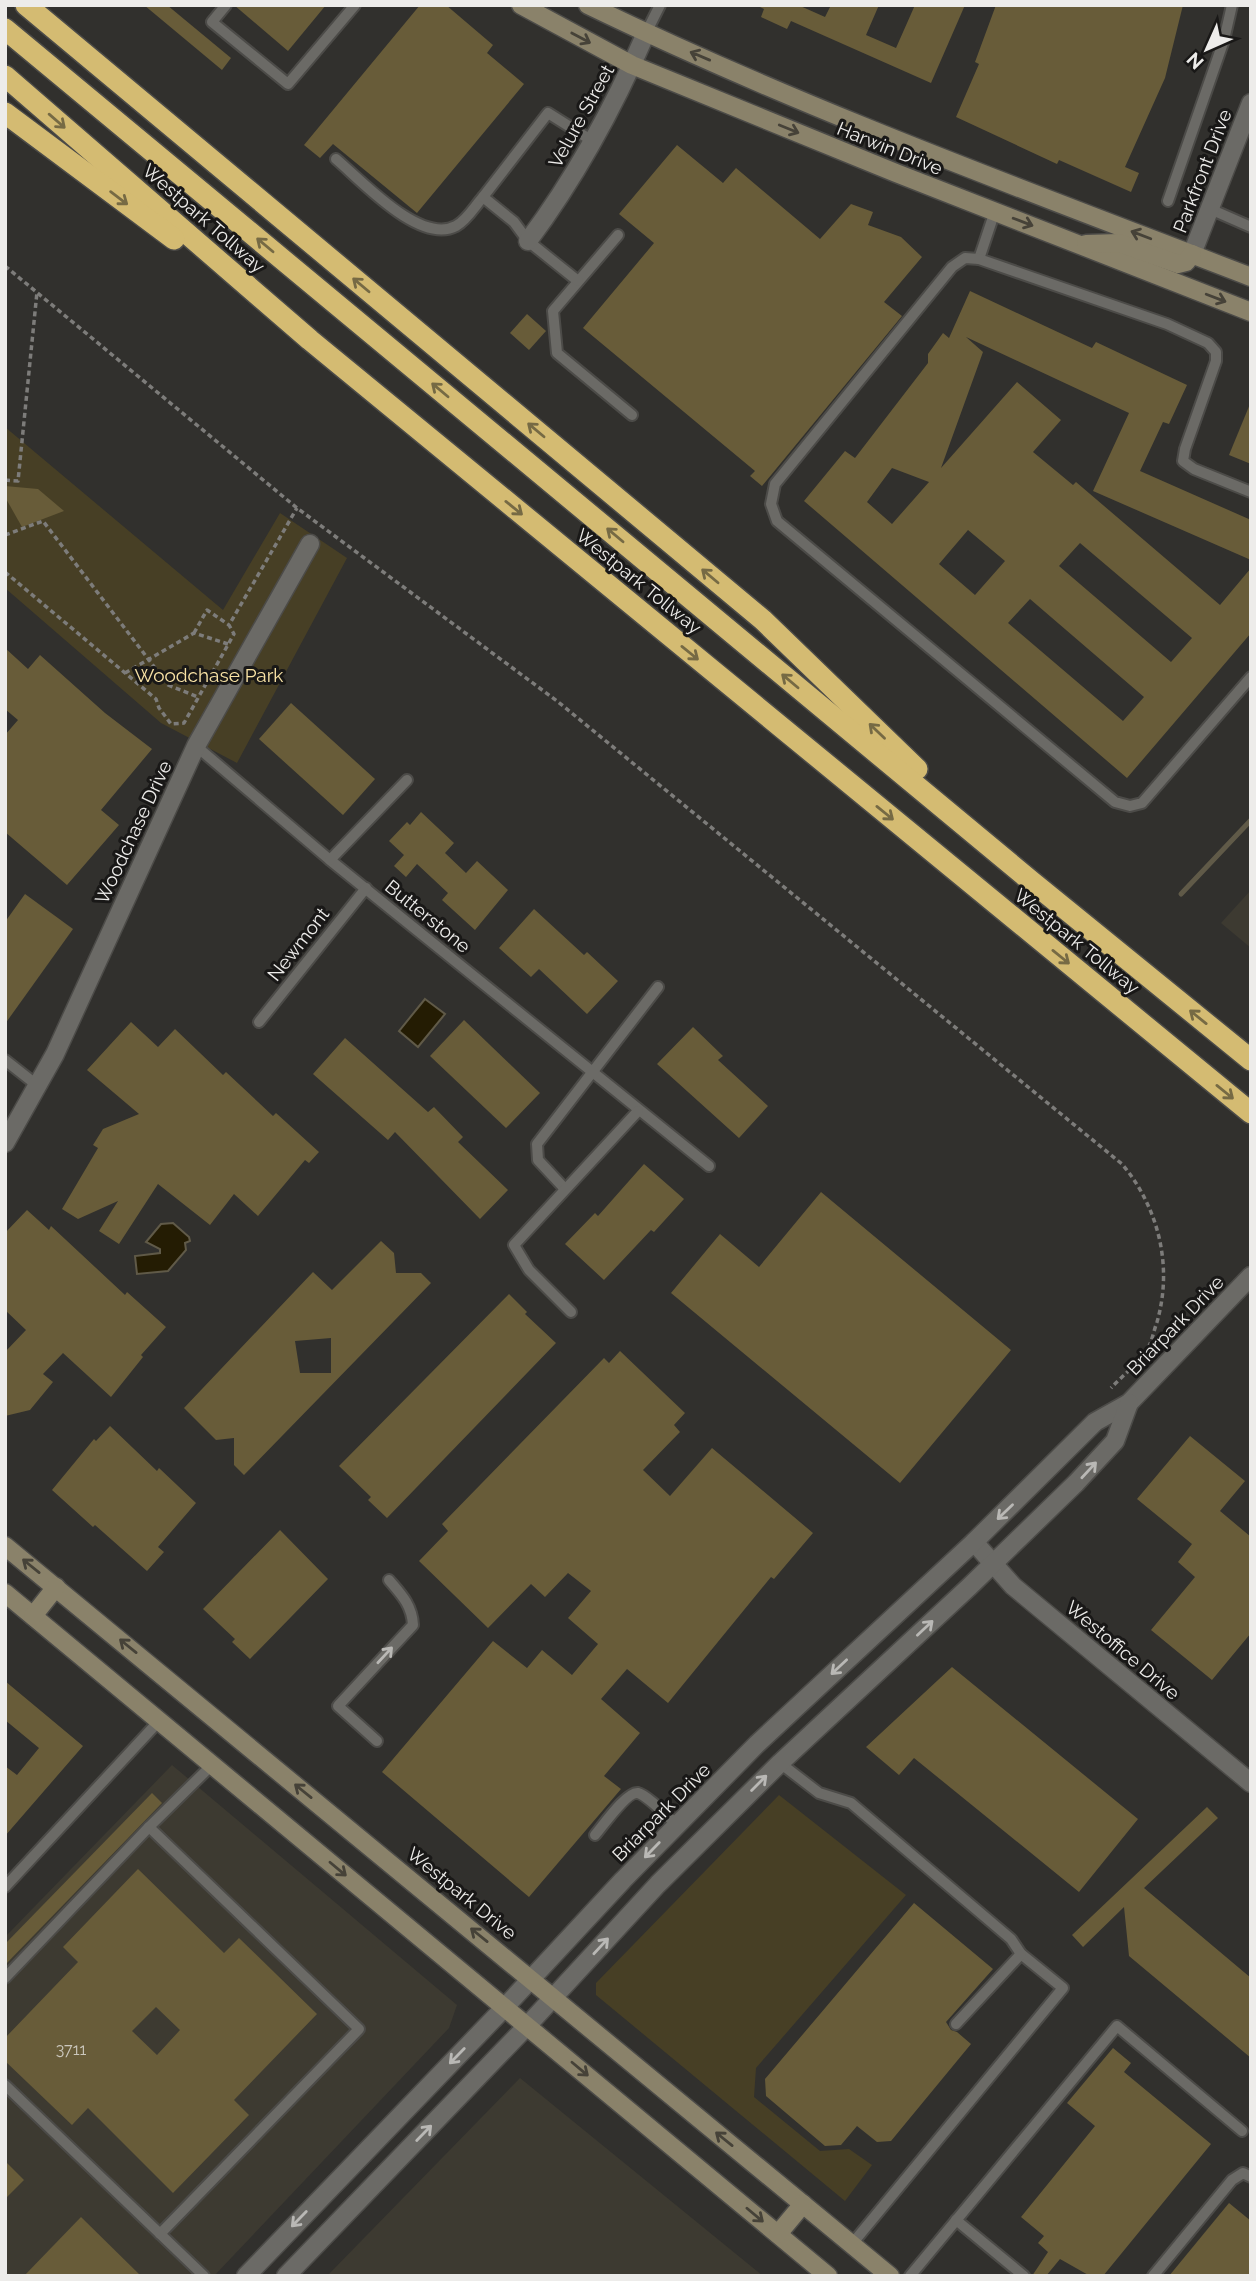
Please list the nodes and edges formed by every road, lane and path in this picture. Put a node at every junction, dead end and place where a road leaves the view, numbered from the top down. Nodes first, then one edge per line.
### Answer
1 (26, 5) edge
2 (226, 5) edge
3 (355, 5) edge
4 (521, 5) edge
5 (588, 5) edge
6 (660, 5) edge
7 (1232, 5) edge
8 (5, 29) edge
9 (646, 33) junction
10 (632, 65) junction
11 (5, 76) edge
12 (1251, 103) edge
13 (5, 113) edge
14 (594, 142) junction
15 (909, 145) junction
16 (336, 159) dead end
17 (896, 173) junction
18 (483, 197) junction
19 (1168, 201) dead end
20 (1210, 209) junction
21 (995, 211) junction
22 (1251, 227) edge
23 (618, 235) dead end
24 (528, 241) junction
25 (1079, 244) junction
26 (1192, 254) junction
27 (979, 258) junction
28 (5, 266) edge
29 (1251, 277) edge
30 (578, 281) junction
31 (37, 292) junction
32 (1251, 312) edge
33 (310, 340) junction
34 (632, 415) dead end
35 (5, 480) edge
36 (1251, 492) edge
37 (298, 508) junction
38 (5, 535) edge
39 (310, 544) dead end
40 (5, 572) edge
41 (229, 625) junction
42 (194, 633) junction
43 (228, 643) junction
44 (149, 659) junction
45 (125, 673) junction
46 (1251, 677) edge
47 (198, 697) junction
48 (196, 746) junction
49 (407, 780) dead end
50 (330, 860) junction
51 (1031, 881) junction
52 (366, 888) junction
53 (658, 987) dead end
54 (259, 1022) dead end
55 (5, 1060) edge
56 (1251, 1060) edge
57 (592, 1074) junction
58 (38, 1086) junction
59 (638, 1111) junction
60 (1251, 1113) edge
61 (5, 1143) edge
62 (709, 1166) dead end
63 (565, 1189) junction
64 (1251, 1276) edge
65 (572, 1312) dead end
66 (1111, 1388) dead end
67 (1129, 1403) junction
68 (974, 1542) junction
69 (5, 1546) edge
70 (993, 1564) junction
71 (389, 1580) dead end
72 (56, 1587) junction
73 (5, 1593) edge
74 (33, 1616) junction
75 (159, 1721) junction
76 (377, 1741) dead end
77 (757, 1744) junction
78 (780, 1763) junction
79 (212, 1765) junction
80 (1251, 1783) edge
81 (677, 1825) junction
82 (149, 1827) junction
83 (595, 1835) dead end
84 (5, 1887) edge
85 (1021, 1954) junction
86 (5, 1978) edge
87 (532, 1978) junction
88 (554, 1996) junction
89 (505, 2007) junction
90 (956, 2024) dead end
91 (527, 2026) junction
92 (5, 2085) edge
93 (1242, 2131) dead end
94 (1251, 2177) edge
95 (803, 2204) junction
96 (956, 2220) junction
97 (160, 2234) junction
98 (778, 2234) junction
99 (852, 2244) junction
100 (204, 2276) edge
101 (246, 2276) edge
102 (286, 2276) edge
103 (828, 2276) edge
104 (890, 2276) edge
105 (910, 2276) edge
106 (1024, 2276) edge
107 (1153, 2276) edge

51 -> 1 highway
2 - 3 lane
4 -> 10 main road, Harwin Drive
5 - 9 main road, Harwin Drive
6 - 9 lane, Velure Street
7 - 19 lane
51 -> 8 highway, Westpark Tollway
9 - 10 street, Velure Street
15 -> 9 main road, Harwin Drive
10 - 14 street, Velure Street
10 -> 17 main road, Harwin Drive
11 -> 33 highway, Westpark Tollway
12 - 20 street, Parkfront Drive
13 -> 33 highway
14 - 18 lane
14 - 24 street, Velure Street
15 - 17 main road
26 -> 15 main road, Harwin Drive
16 - 18 lane
17 - 21 main road, Harwin Drive
18 - 24 lane
20 - 22 lane
20 - 26 street, Parkfront Drive
21 -> 25 main road, Harwin Drive
21 - 27 lane
23 - 30 lane
24 - 30 lane
25 - 26 main road
25 -> 32 main road, Harwin Drive
26 - 29 main road, Harwin Drive
27 - 36 lane
27 - 46 lane
28 - 31 path
30 - 34 lane
31 - 35 path
31 - 37 path
33 -> 60 highway, Westpark Tollway
37 - 41 path
37 - 66 path
38 - 44 path
39 - 48 street, Woodchase Drive
40 - 45 path
41 - 42 path
41 - 43 path
42 - 43 path
42 - 44 path
43 - 47 path
44 - 45 path
44 - 47 path
45 - 47 path
48 - 50 lane, Butterstone
48 - 58 street, Woodchase Drive
49 - 50 lane
50 - 52 lane, Butterstone
56 -> 51 highway, Westpark Tollway
52 - 54 lane, Newmont
52 - 57 lane, Butterstone
53 - 57 lane
55 - 58 lane
57 - 59 lane, Butterstone
57 - 63 lane
58 - 61 street, Woodchase Drive
59 - 62 lane, Butterstone
59 - 63 lane
63 - 65 lane
64 - 67 street, Briarpark Drive
67 -> 68 street, Briarpark Drive
70 -> 67 street, Briarpark Drive
68 - 70 street, Westoffice Drive
68 -> 77 street, Briarpark Drive
72 -> 69 main road, Westpark Drive
78 -> 70 street, Briarpark Drive
70 - 80 street, Westoffice Drive
76 -> 71 lane
72 - 74 main road
87 -> 72 main road, Westpark Drive
73 - 74 main road
74 - 75 main road
75 - 79 main road
75 - 84 lane
77 - 78 street
77 - 81 street, Briarpark Drive
78 - 85 lane
88 -> 78 street, Briarpark Drive
79 - 82 lane
79 -> 89 main road
81 - 83 lane
81 -> 87 street, Briarpark Drive
82 - 86 lane
82 - 97 lane
85 - 90 lane
85 - 99 lane
87 - 88 main road, Westpark Drive
87 - 89 street, Briarpark Drive
88 - 91 street, Briarpark Drive
95 -> 88 main road, Westpark Drive
89 - 91 main road
89 -> 101 street, Briarpark Drive
91 -> 98 main road
102 -> 91 street, Briarpark Drive
92 - 97 lane
93 - 96 lane
94 - 107 lane
95 - 98 main road
95 - 99 main road, Westpark Drive
96 - 105 lane
96 - 106 lane
97 - 100 lane
98 - 103 main road
99 - 104 main road, Westpark Drive

